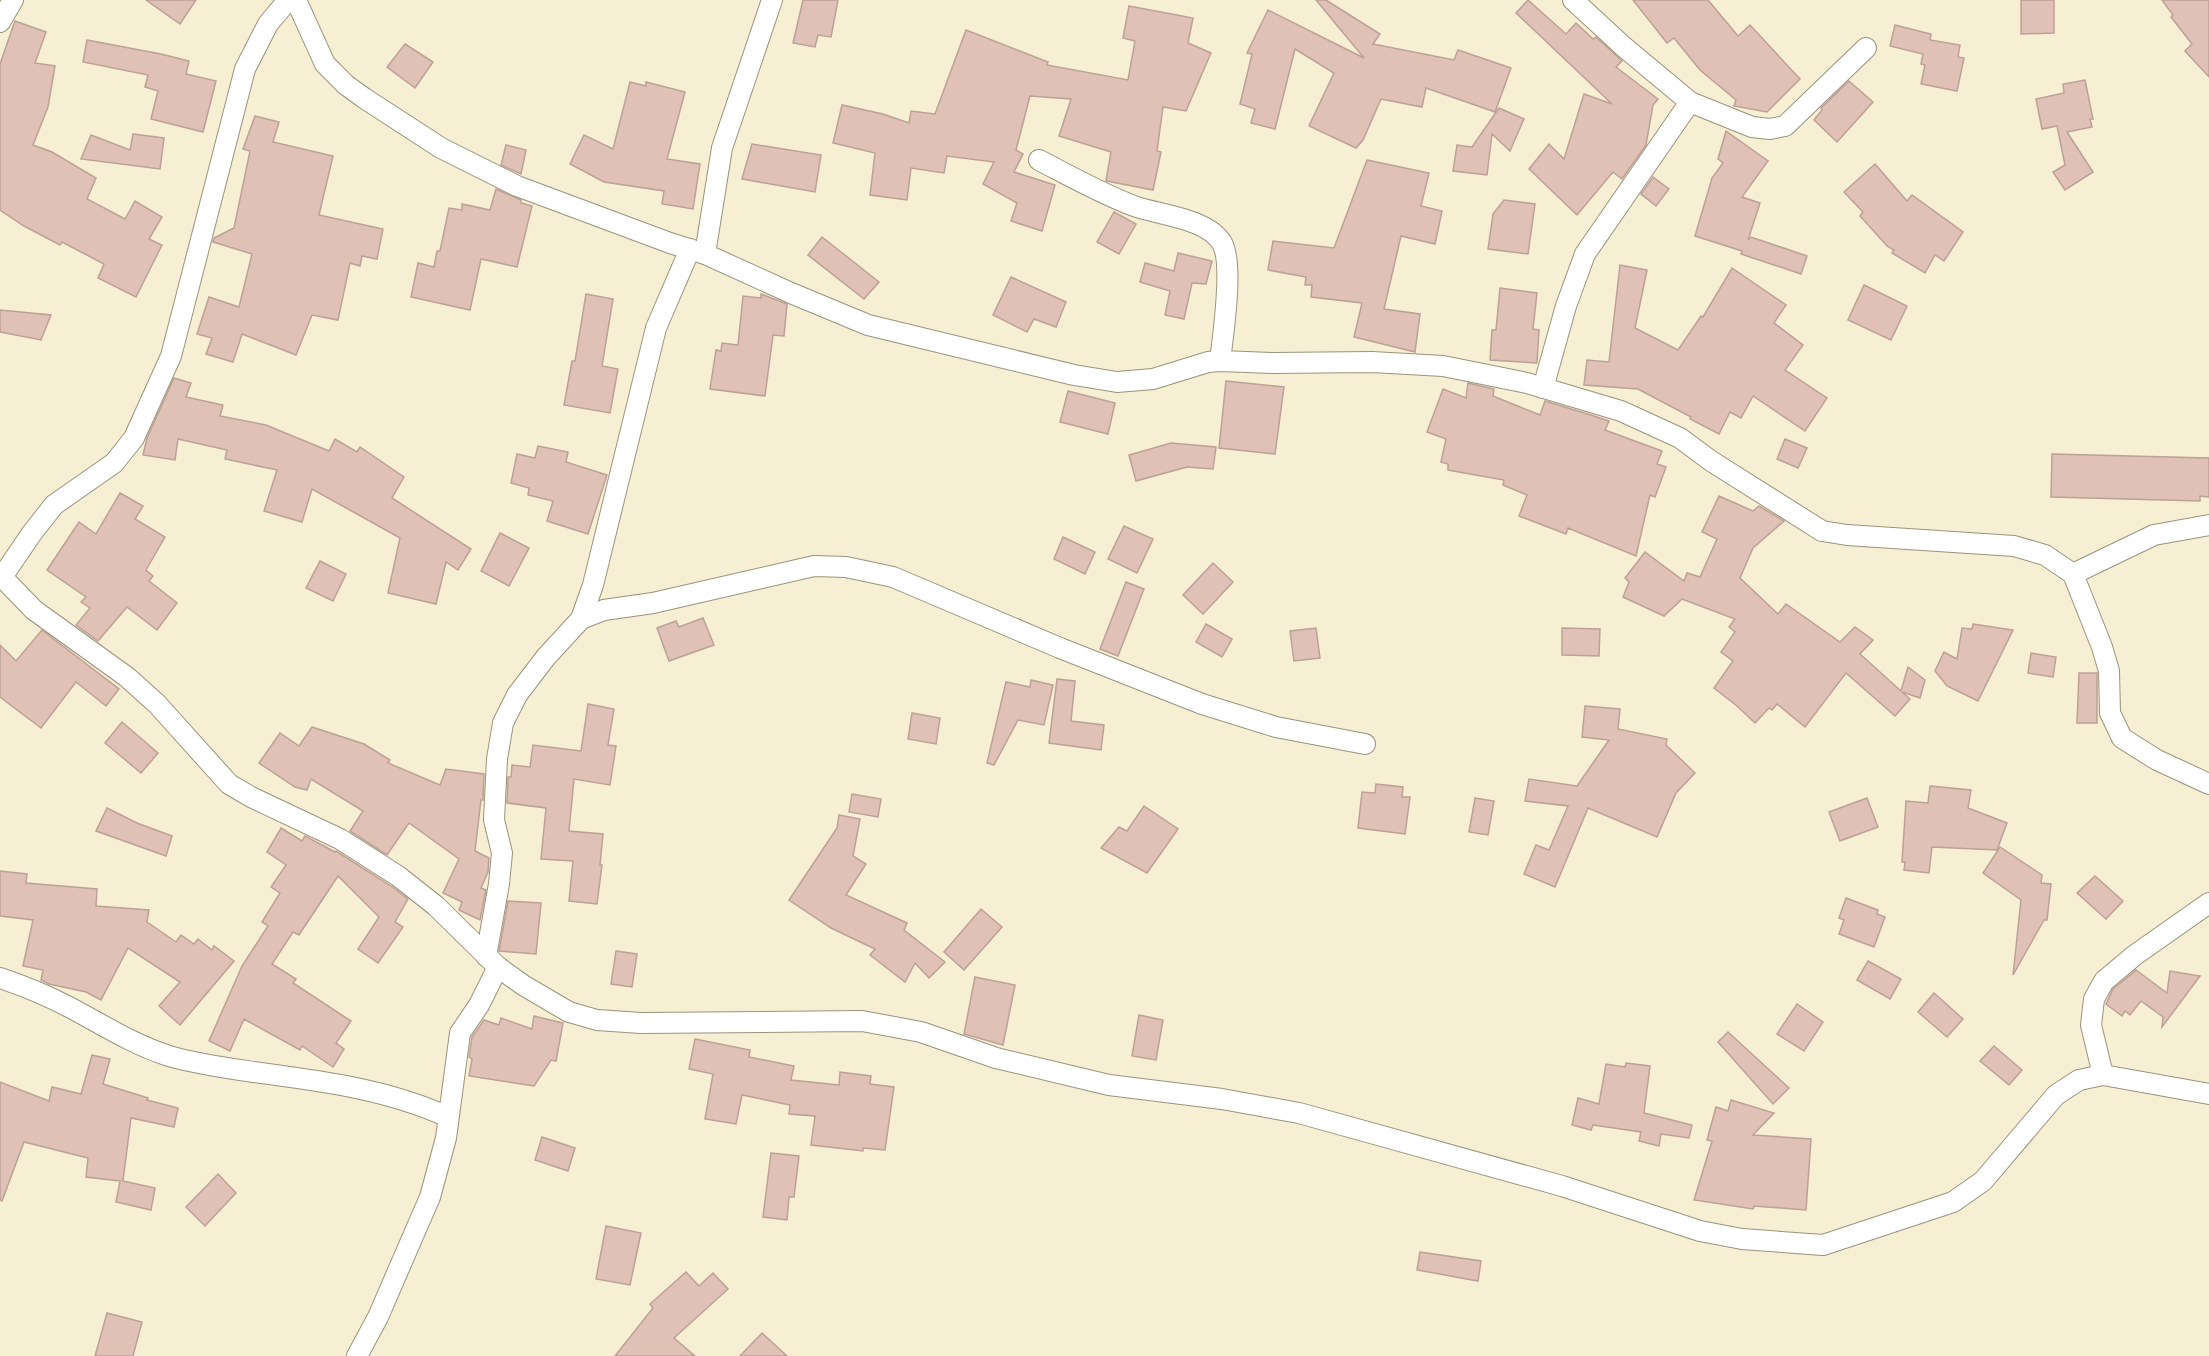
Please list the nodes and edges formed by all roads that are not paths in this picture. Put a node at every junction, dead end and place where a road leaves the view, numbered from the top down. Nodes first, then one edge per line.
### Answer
1 (13, 0) edge
2 (288, 0) edge
3 (296, 0) edge
4 (772, 0) edge
5 (1573, 0) edge
6 (0, 22) edge
7 (1866, 48) dead end
8 (1690, 102) junction
9 (1039, 160) dead end
10 (698, 251) junction
11 (1220, 361) junction
12 (1543, 388) junction
13 (2209, 525) edge
14 (2073, 573) junction
15 (1, 576) edge
16 (581, 619) junction
17 (1365, 744) dead end
18 (2209, 784) edge
19 (2209, 903) edge
20 (492, 961) junction
21 (0, 978) edge
22 (2103, 1075) junction
23 (2209, 1094) edge
24 (448, 1117) junction
25 (357, 1356) edge

1 - 6 street
2 - 15 street
3 - 10 street
4 - 10 street
5 - 8 street
7 - 8 street
8 - 12 street
9 - 11 street
10 - 11 street
10 - 16 street
11 - 12 street
12 - 14 street
13 - 14 street
14 - 18 street
15 - 20 street
16 - 17 street
16 - 20 street
19 - 22 street
20 - 22 street
20 - 24 street
21 - 24 street
22 - 23 street
24 - 25 street

